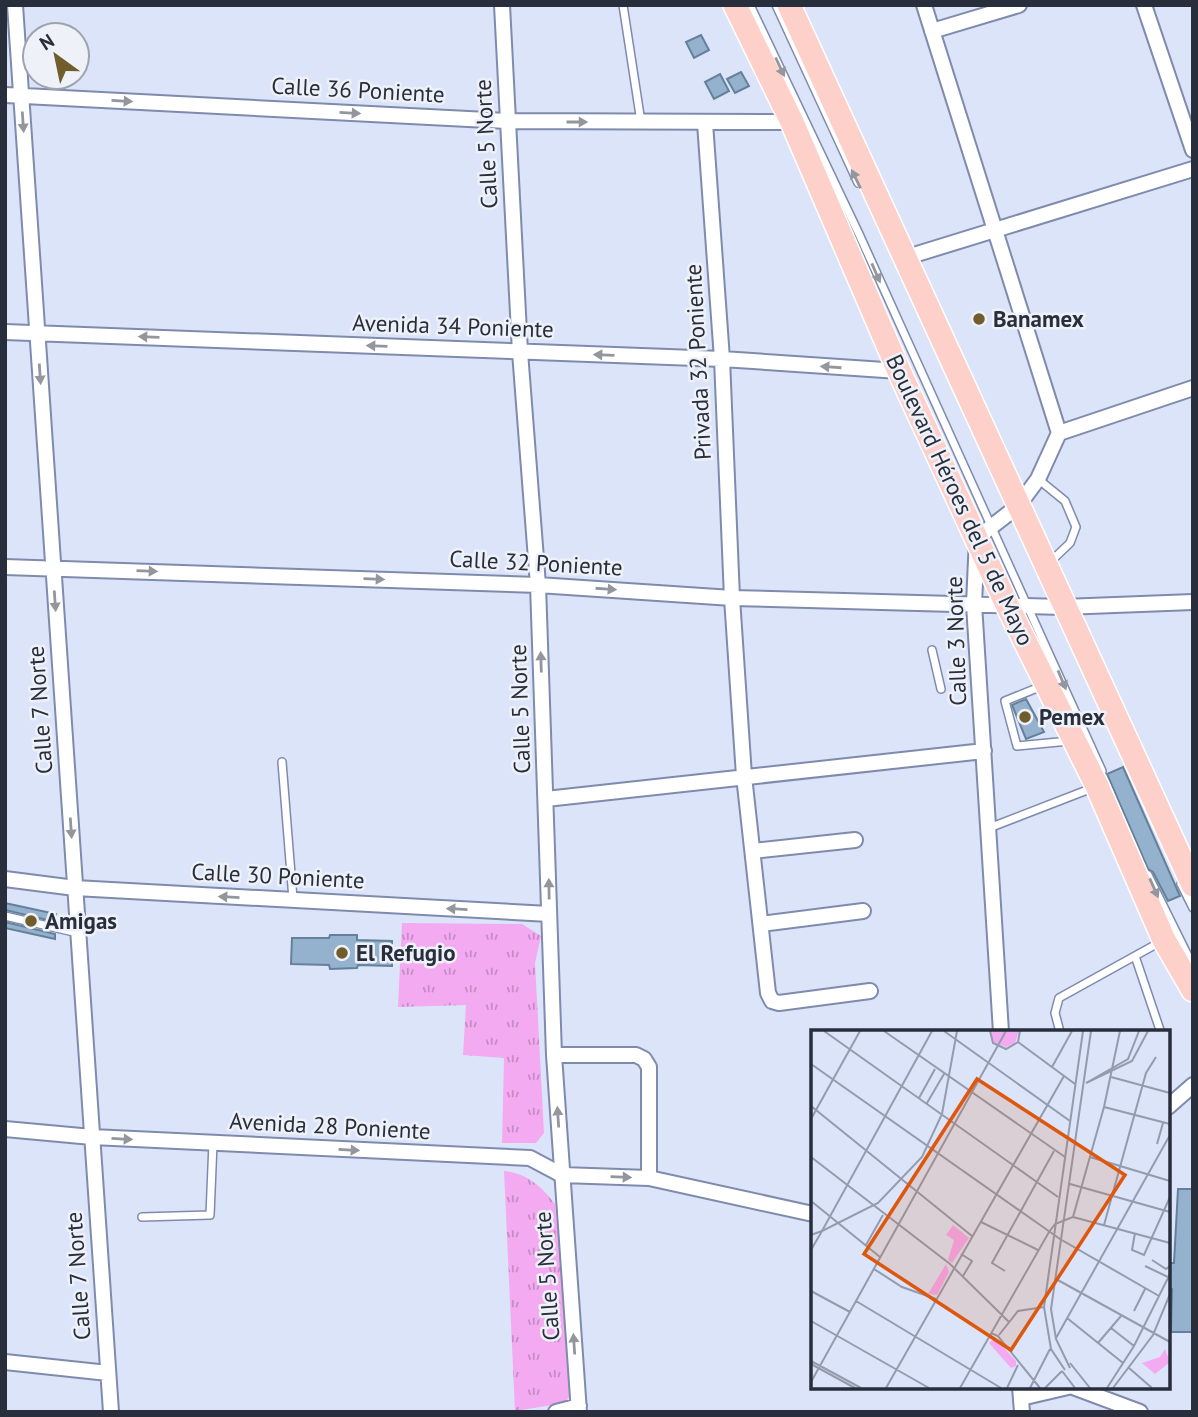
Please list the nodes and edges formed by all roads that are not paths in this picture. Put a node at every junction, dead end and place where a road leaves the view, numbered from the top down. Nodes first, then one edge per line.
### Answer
1 (15, 5) edge
2 (502, 5) edge
3 (623, 5) edge
4 (735, 5) edge
5 (750, 5) edge
6 (776, 5) edge
7 (789, 5) edge
8 (924, 5) edge
9 (1019, 5) edge
10 (1144, 5) edge
11 (932, 31) junction
12 (5, 95) edge
13 (21, 95) junction
14 (507, 121) junction
15 (641, 122) junction
16 (792, 122) junction
17 (705, 123) junction
18 (1193, 150) edge
19 (1193, 169) edge
20 (860, 187) dead end
21 (995, 228) junction
22 (903, 266) junction
23 (5, 332) edge
24 (37, 332) junction
25 (520, 352) junction
26 (722, 359) junction
27 (899, 371) junction
28 (1193, 388) edge
29 (1059, 433) junction
30 (1038, 479) junction
31 (1016, 508) junction
32 (984, 531) junction
33 (1045, 566) junction
34 (5, 567) edge
35 (53, 568) junction
36 (538, 585) junction
37 (732, 598) junction
38 (1193, 602) edge
39 (974, 604) junction
40 (1017, 605) junction
41 (1060, 607) junction
42 (932, 650) dead end
43 (1046, 684) junction
44 (941, 689) dead end
45 (1075, 741) junction
46 (984, 751) junction
47 (282, 762) dead end
48 (744, 776) junction
49 (1102, 784) junction
50 (546, 799) junction
51 (988, 828) junction
52 (1156, 828) dead end
53 (855, 840) dead end
54 (1183, 849) edge
55 (753, 851) junction
56 (1144, 865) dead end
57 (5, 879) edge
58 (1185, 881) edge
59 (75, 888) junction
60 (293, 900) junction
61 (1193, 908) edge
62 (863, 911) dead end
63 (549, 914) junction
64 (5, 916) edge
65 (761, 923) junction
66 (78, 933) junction
67 (1164, 940) junction
68 (1135, 956) junction
69 (1193, 966) edge
70 (1193, 990) edge
71 (870, 991) dead end
72 (1000, 1030) edge
73 (1059, 1030) edge
74 (1160, 1030) dead end
75 (554, 1055) junction
76 (1193, 1086) edge
77 (1170, 1105) edge
78 (5, 1129) edge
79 (92, 1137) junction
80 (213, 1143) junction
81 (562, 1175) junction
82 (649, 1178) junction
83 (811, 1214) edge
84 (142, 1217) dead end
85 (5, 1362) edge
86 (108, 1373) junction
87 (1063, 1389) edge
88 (1077, 1389) edge
89 (1021, 1399) edge
90 (579, 1409) edge
91 (111, 1412) edge
92 (556, 1412) edge
93 (1140, 1412) edge

1 - 13 street, Calle 7 Norte
2 - 14 street, Calle 5 Norte
3 - 15 lane
4 - 16 main road, Boulevard Héroes del 5 de Mayo
5 -> 32 lane
20 -> 6 lane
7 - 22 main road
8 - 11 street
9 - 11 street
10 - 18 street
11 - 21 street
12 - 13 street, Calle 36 Poniente
13 -> 14 street, Calle 36 Poniente
13 -> 24 street, Calle 7 Norte
14 -> 15 street, Calle 36 Poniente
14 - 25 street, Calle 5 Norte
15 - 17 street, Calle 36 Poniente
16 - 17 street, Calle 36 Poniente
16 - 27 main road, Boulevard Héroes del 5 de Mayo
17 - 26 street, Privada 32 Poniente
19 - 21 street
21 - 22 street
21 - 29 street
22 - 31 main road
23 - 24 street, Avenida 34 Poniente
25 -> 24 street, Avenida 34 Poniente
24 -> 35 street, Calle 7 Norte
26 -> 25 street, Avenida 34 Poniente
25 - 36 street, Calle 5 Norte
27 -> 26 street, Avenida 34 Poniente
26 - 37 street, Privada 32 Poniente
27 - 32 main road, Boulevard Héroes del 5 de Mayo
28 - 29 street
29 - 30 street
30 - 31 street
30 - 33 lane
31 - 32 street
31 - 33 main road
31 - 41 lane
32 - 39 street, Calle 3 Norte
32 - 40 main road, Boulevard Héroes del 5 de Mayo
33 - 41 main road
34 - 35 street, Calle 32 Poniente
35 -> 36 street, Calle 32 Poniente
35 -> 59 street, Calle 7 Norte
36 -> 37 street, Calle 32 Poniente
50 -> 36 street, Calle 5 Norte
37 - 39 street, Calle 32 Poniente
37 - 48 street, Privada 32 Poniente
38 - 41 street, Calle 32 Poniente
39 - 40 street, Calle 32 Poniente
39 - 46 street, Calle 3 Norte
40 - 41 street, Calle 32 Poniente
40 - 43 main road, Boulevard Héroes del 5 de Mayo
40 -> 49 lane
41 - 52 lane
41 - 54 main road
42 - 44 lane
43 - 45 main road, Boulevard Héroes del 5 de Mayo
43 - 45 lane
45 - 49 main road, Boulevard Héroes del 5 de Mayo
46 - 48 street
46 - 51 street, Calle 3 Norte
47 - 60 lane
48 - 50 street
48 - 55 street, Privada 32 Poniente
49 - 51 lane
49 - 67 main road, Boulevard Héroes del 5 de Mayo
63 -> 50 street, Calle 5 Norte
51 - 72 street, Calle 3 Norte
53 - 55 street
54 - 58 main road
55 - 65 street, Privada 32 Poniente
56 -> 69 lane
57 - 59 street, Calle 30 Poniente
58 - 61 lane
60 -> 59 street, Calle 30 Poniente
59 - 66 street, Calle 7 Norte
63 -> 60 street, Calle 30 Poniente
62 - 65 street
63 - 75 street, Calle 5 Norte
64 - 66 lane
65 - 71 street, Privada 32 Poniente
66 - 79 street, Calle 7 Norte
67 - 68 lane
67 - 70 main road, Boulevard Héroes del 5 de Mayo
68 - 73 lane
68 - 74 lane
81 -> 75 street, Calle 5 Norte
75 - 82 street
76 - 77 street
78 - 79 street, Avenida 28 Poniente
79 -> 80 street, Avenida 28 Poniente
79 - 86 street, Calle 7 Norte
80 -> 81 street, Avenida 28 Poniente
80 - 84 lane
81 -> 82 street, Avenida 28 Poniente
90 -> 81 street, Calle 5 Norte
82 - 83 street, Avenida 28 Poniente
85 - 86 street
86 - 91 street, Calle 7 Norte
87 - 89 street
88 - 93 street
90 - 92 street

